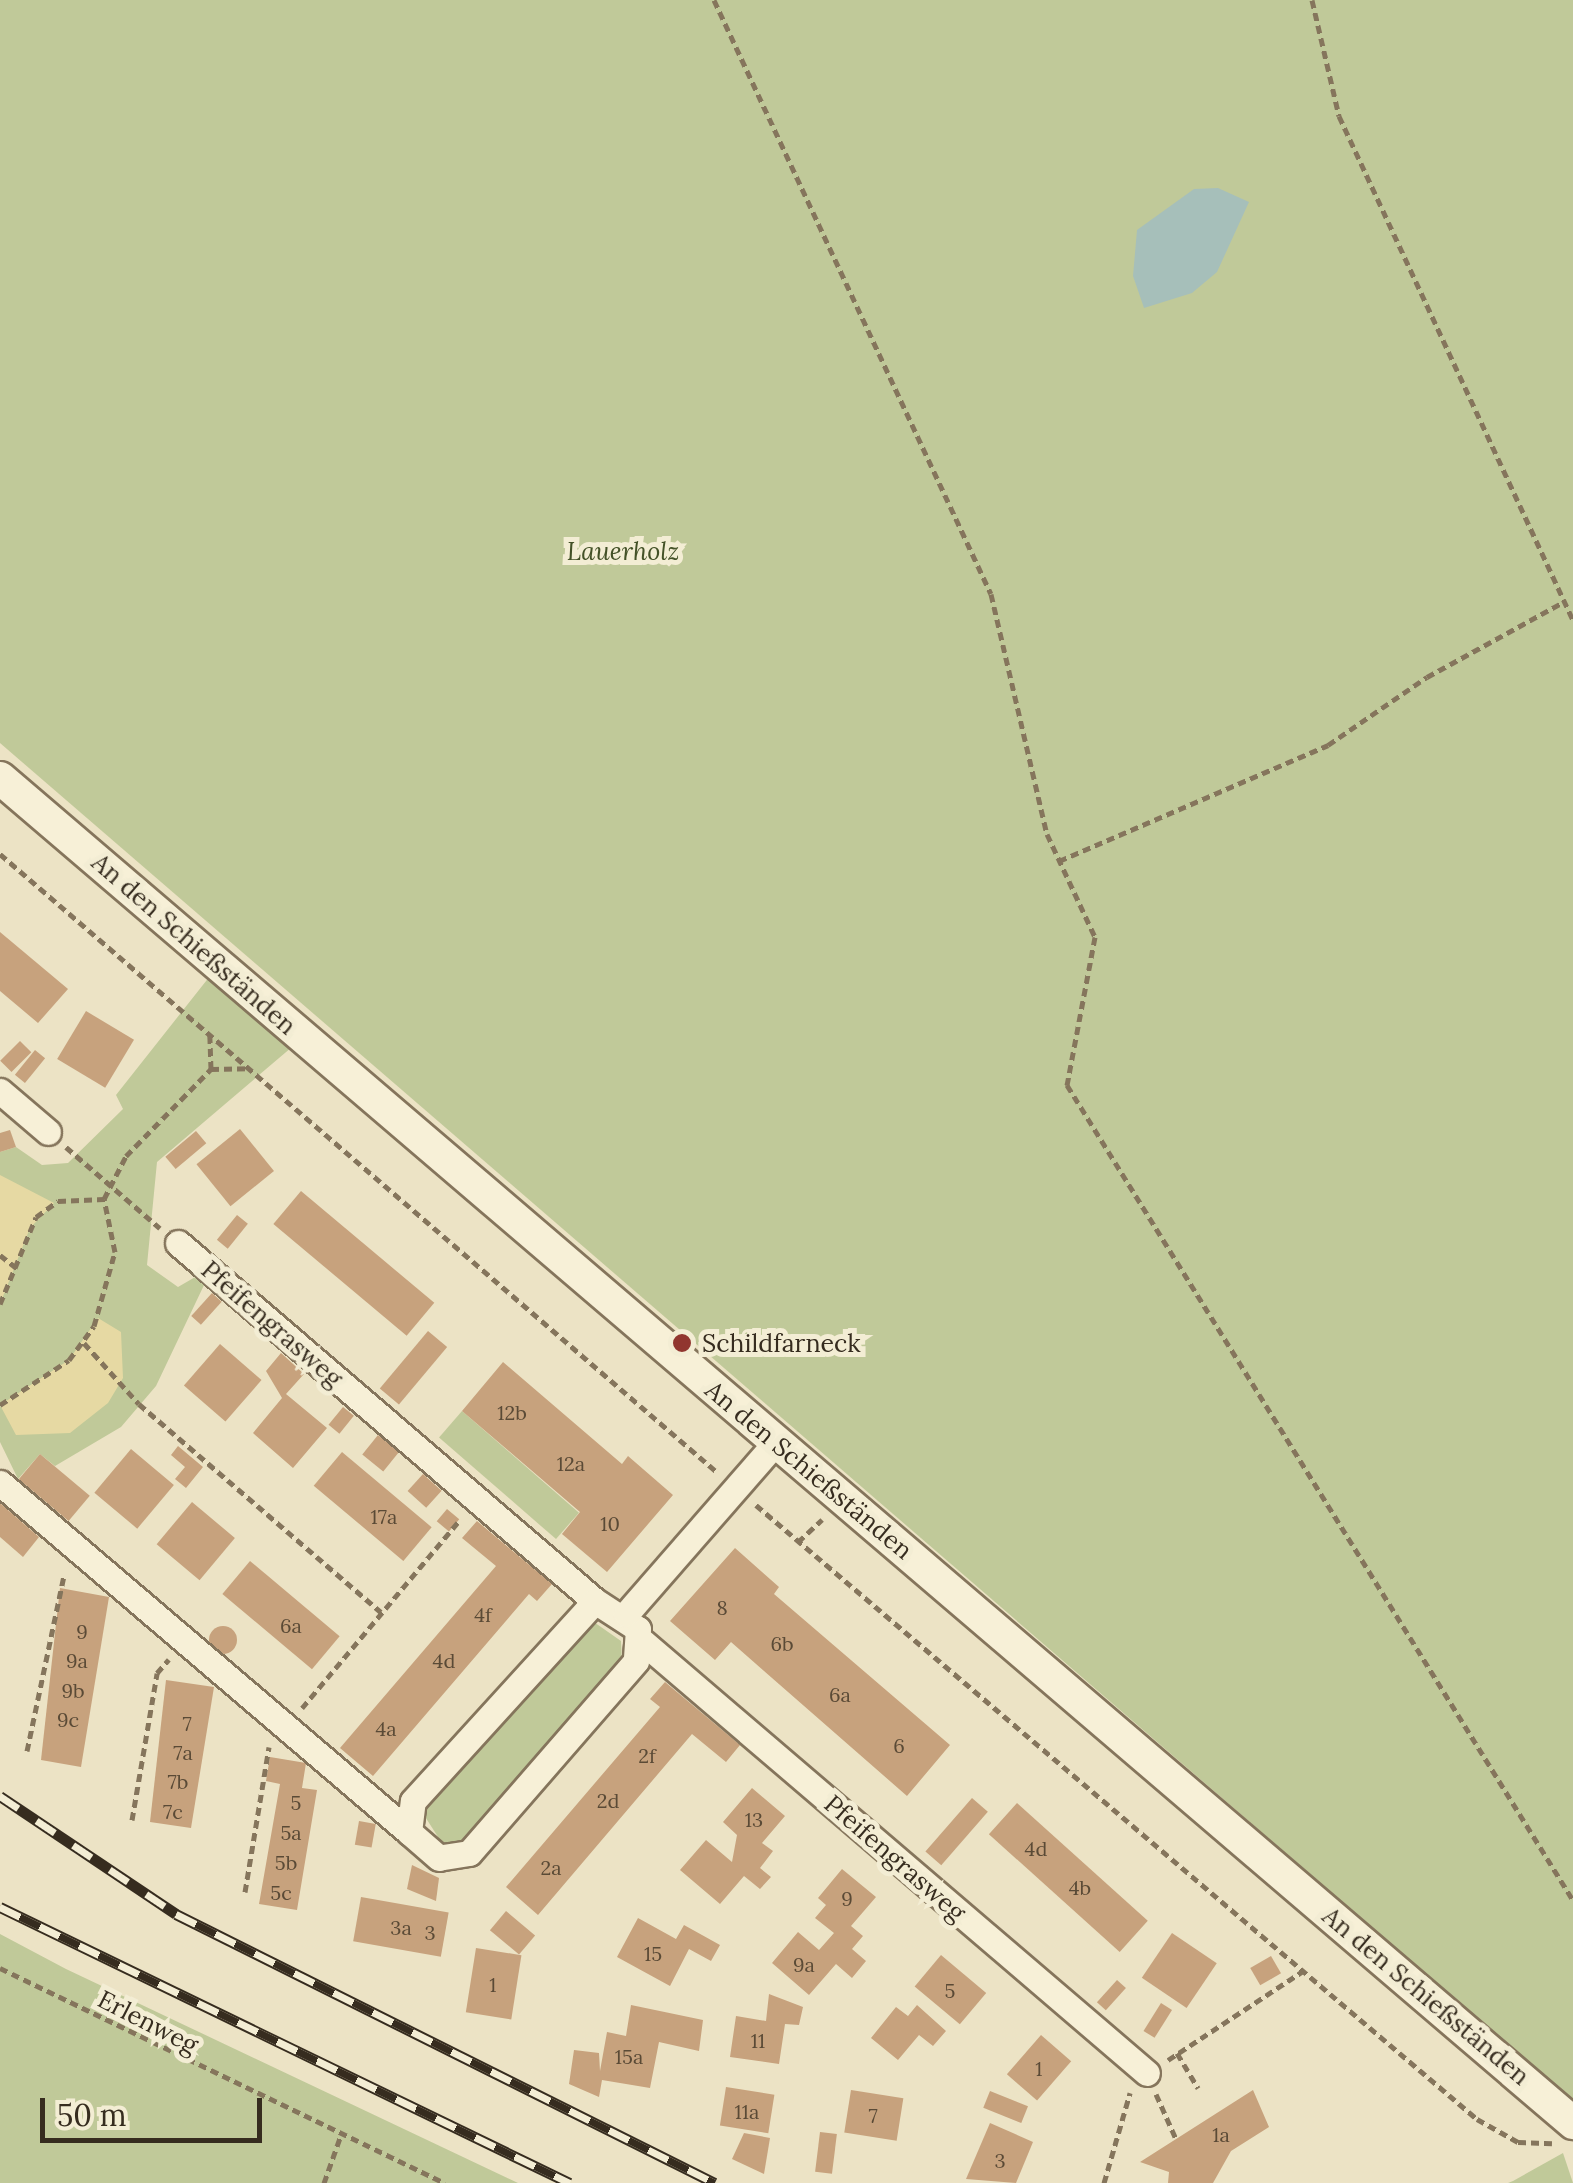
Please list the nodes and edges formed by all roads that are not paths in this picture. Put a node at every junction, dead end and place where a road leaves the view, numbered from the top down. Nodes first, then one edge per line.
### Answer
1 (0, 778) edge
2 (0, 1091) edge
3 (48, 1132) road end
4 (178, 1243) road end
5 (776, 1442) junction
6 (0, 1483) edge
7 (595, 1601) junction
8 (626, 1614) junction
9 (643, 1642) junction
10 (410, 1832) junction
11 (1146, 2074) road end
12 (1573, 2123) edge

1 - 5 street, An den Schießständen
2 - 3 street
4 - 7 street, Pfeifengrasweg
5 - 8 street
5 - 12 street, An den Schießständen
6 - 10 street
7 - 8 street
7 - 10 street
8 - 9 street
9 - 10 street
9 - 11 street, Pfeifengrasweg

